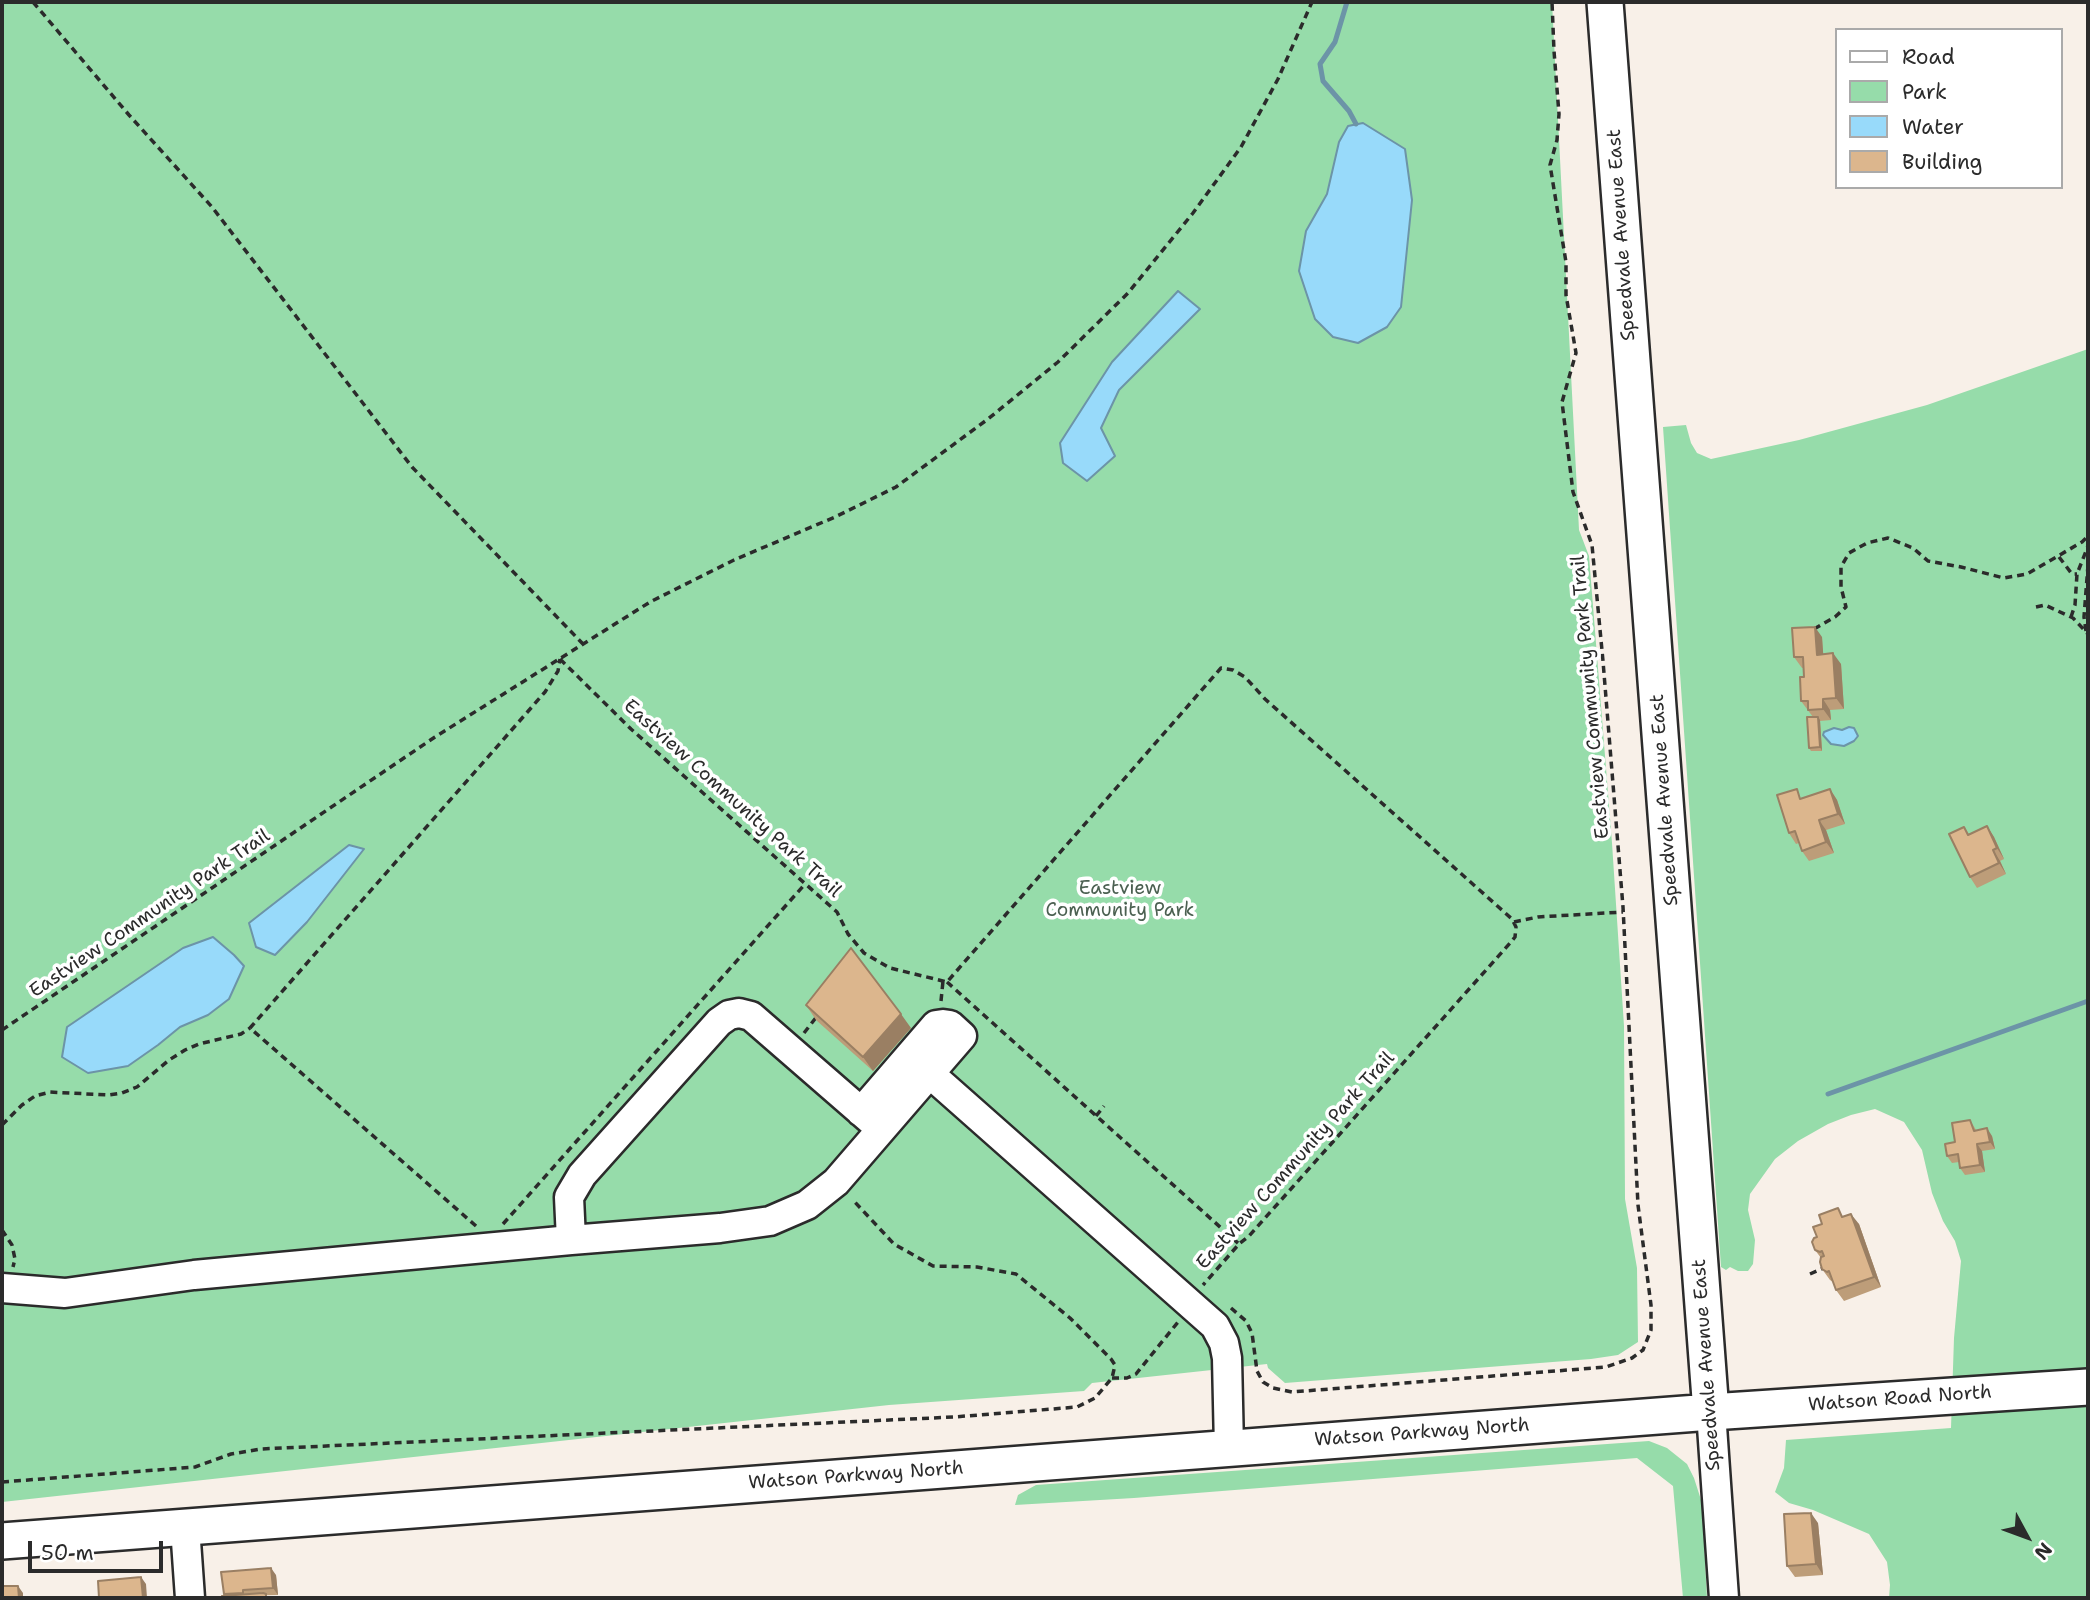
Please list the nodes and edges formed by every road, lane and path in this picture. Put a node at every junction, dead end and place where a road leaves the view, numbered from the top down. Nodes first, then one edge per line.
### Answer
1 (33, 2) edge
2 (1312, 2) edge
3 (1552, 2) edge
4 (1605, 2) edge
5 (2088, 536) edge
6 (2088, 546) edge
7 (2058, 557) junction
8 (2088, 565) edge
9 (2077, 575) junction
10 (2036, 607) dead end
11 (2071, 617) junction
12 (1814, 629) edge
13 (2087, 633) edge
14 (583, 644) junction
15 (560, 659) junction
16 (805, 884) junction
17 (1623, 912) junction
18 (1514, 922) junction
19 (947, 982) junction
20 (819, 1013) edge
21 (250, 1028) junction
22 (2, 1030) edge
23 (804, 1033) dead end
24 (929, 1073) junction
25 (1104, 1106) dead end
26 (1096, 1116) junction
27 (871, 1120) junction
28 (2, 1125) edge
29 (835, 1182) junction
30 (2, 1230) edge
31 (486, 1240) junction
32 (571, 1240) junction
33 (1239, 1244) junction
34 (1831, 1265) edge
35 (1810, 1274) dead end
36 (3, 1288) edge
37 (1201, 1299) junction
38 (1231, 1307) dead end
39 (1112, 1378) junction
40 (2088, 1387) edge
41 (1711, 1412) junction
42 (1229, 1448) junction
43 (2, 1482) edge
44 (185, 1527) junction
45 (2, 1541) edge
46 (190, 1598) edge
47 (1724, 1598) edge

1 - 14 path
2 - 14 path, Eastview Community Park Trail
3 - 17 path, Eastview Community Park Trail
4 - 41 main road, Speedvale Avenue East
5 - 7 path
6 - 9 path
7 - 9 path
7 - 12 path
8 - 13 path
9 - 11 path
10 - 11 path
11 - 13 path
14 - 15 path, Eastview Community Park Trail
15 - 16 path, Eastview Community Park Trail
15 - 21 path
15 - 22 path, Eastview Community Park Trail
16 - 19 path, Eastview Community Park Trail
16 - 31 path
17 - 18 path
17 - 38 path, Eastview Community Park Trail
18 - 19 path
18 - 33 path, Eastview Community Park Trail
19 - 26 path
20 - 23 path
21 - 28 path
21 - 31 path
24 - 27 street
24 - 27 street
24 - 37 street
25 - 26 path
26 - 33 path
27 - 29 street
27 - 32 street
29 - 32 street
29 - 39 path
30 - 36 path
31 - 32 street
31 - 36 street
33 - 37 path, Eastview Community Park Trail
34 - 35 path
37 - 39 path
37 - 42 street
39 - 43 path
40 - 41 main road, Watson Road North
41 - 42 main road, Watson Parkway North
41 - 47 street, Speedvale Avenue East
42 - 44 main road, Watson Parkway North
44 - 45 main road, Watson Parkway North
44 - 46 street

